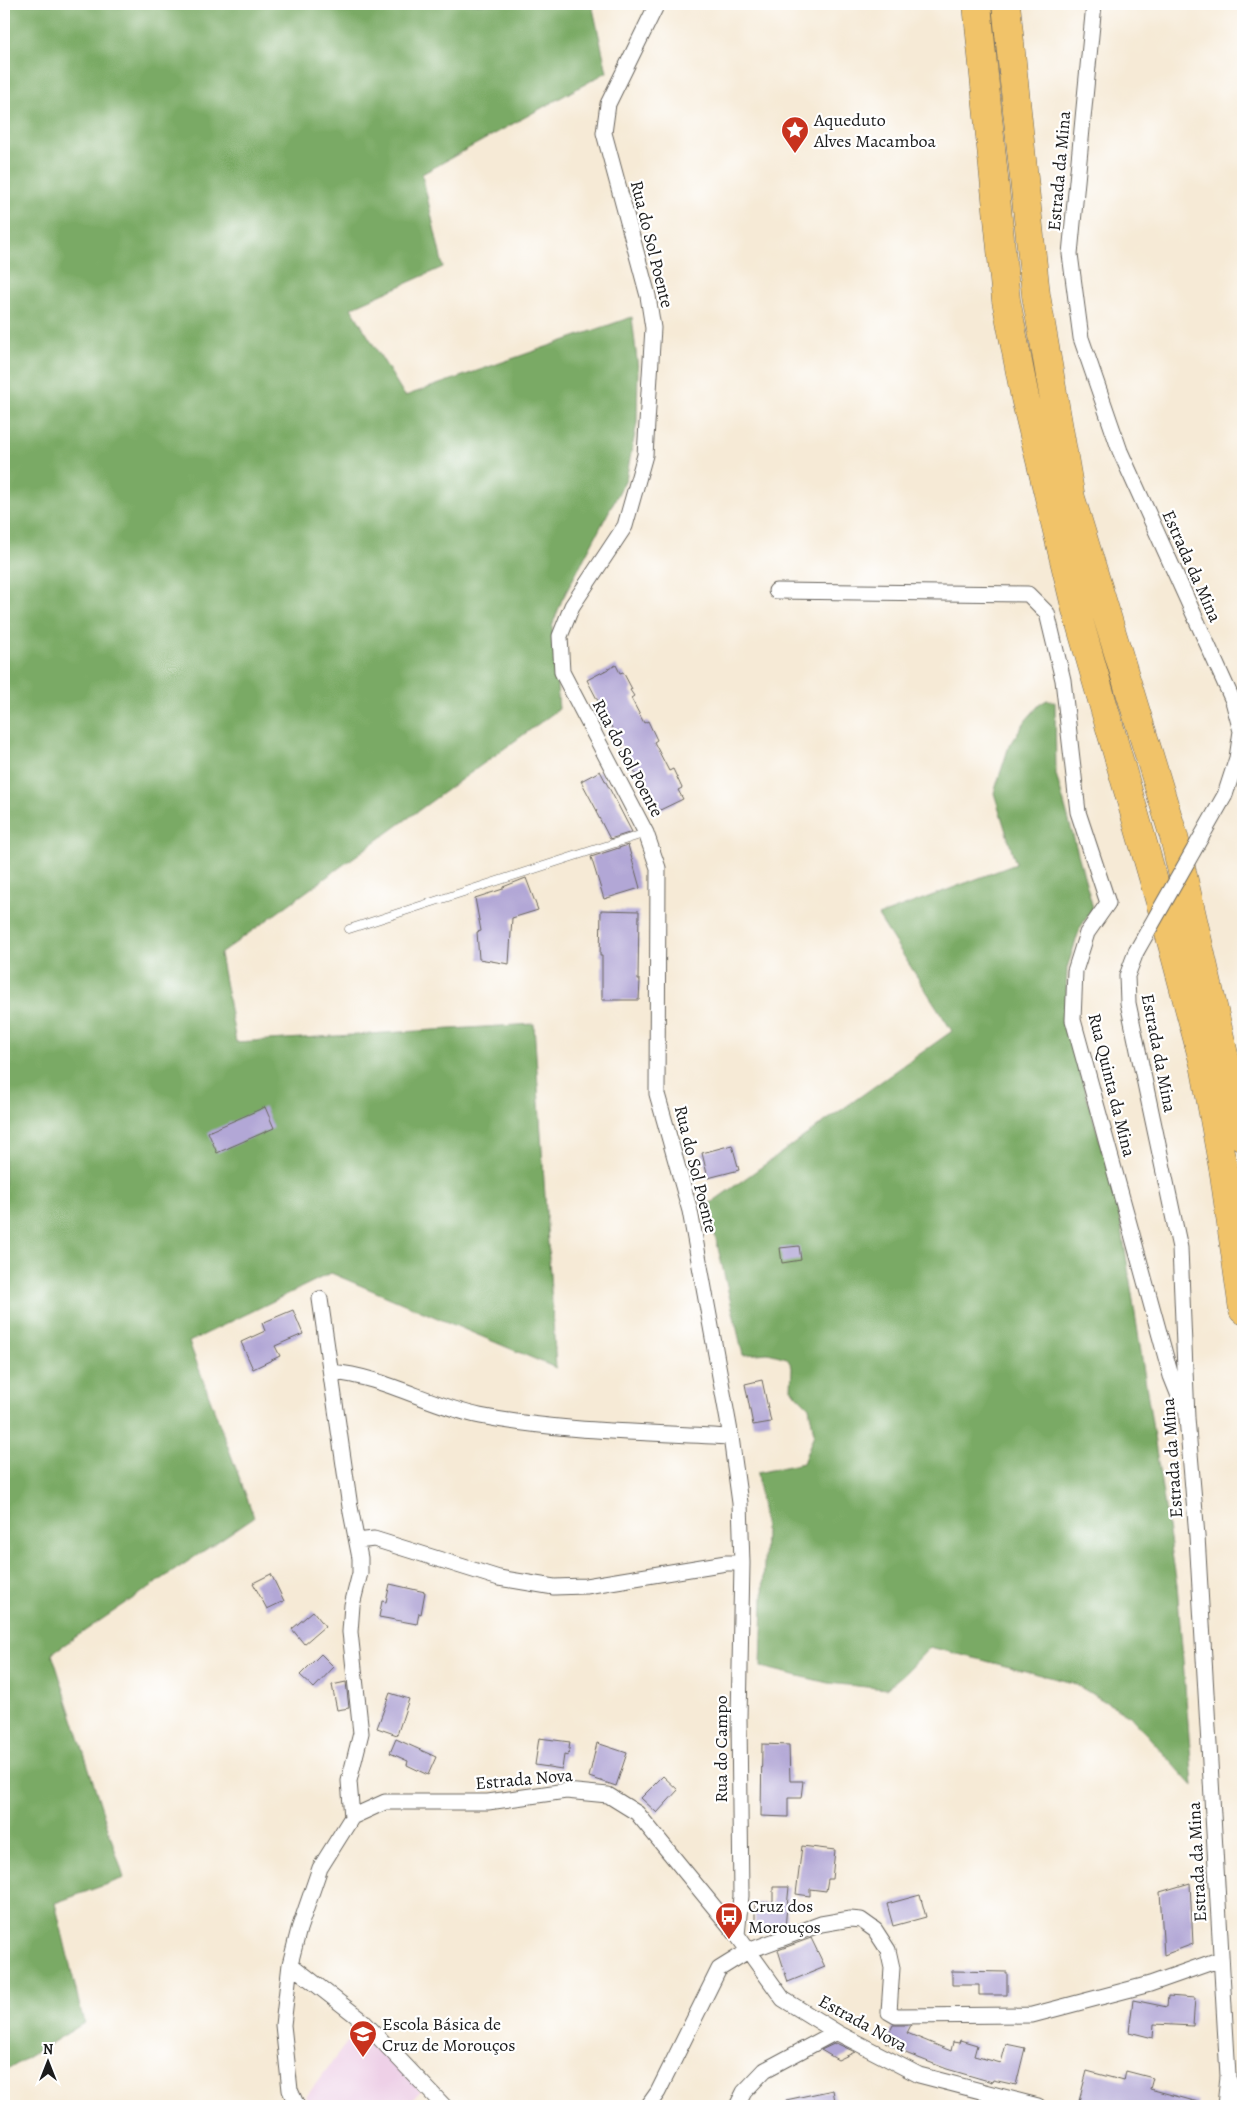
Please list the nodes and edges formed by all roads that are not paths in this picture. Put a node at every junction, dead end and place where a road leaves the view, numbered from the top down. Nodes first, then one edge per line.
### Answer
1 (657, 4) edge
2 (977, 4) edge
3 (1006, 4) edge
4 (1094, 4) edge
5 (776, 591) dead end
6 (646, 833) junction
7 (349, 929) dead end
8 (1243, 1137) edge
9 (320, 1298) dead end
10 (1243, 1310) edge
11 (330, 1372) junction
12 (1187, 1418) junction
13 (731, 1437) junction
14 (357, 1541) junction
15 (742, 1563) junction
16 (352, 1817) junction
17 (737, 1935) junction
18 (748, 1951) junction
19 (1222, 1959) junction
20 (290, 1964) junction
21 (836, 2032) junction
22 (1228, 2076) junction
23 (296, 2106) edge
24 (444, 2106) edge
25 (648, 2106) edge
26 (737, 2106) edge
27 (1038, 2106) edge
28 (1225, 2106) edge
29 (1238, 2106) edge

1 - 6 street, Rua do Sol Poente
2 - 10 highway
3 - 8 highway
4 - 12 street, Estrada da Mina, bridge
5 - 12 street, Rua Quinta da Mina
6 - 7 lane
6 - 13 street, Rua do Sol Poente
9 - 11 street
11 - 13 street
11 - 14 street
12 - 19 street, Estrada da Mina
13 - 15 street, Rua do Sol Poente
14 - 15 street
14 - 16 street
15 - 17 street, Rua do Campo
16 - 17 street, Estrada Nova
16 - 20 street
17 - 18 street, Estrada Nova
18 - 19 street
18 - 21 street, Estrada Nova
18 - 25 street
19 - 22 street, Estrada da Mina
20 - 23 street
20 - 24 street
21 - 26 street
21 - 27 street, Estrada Nova
22 - 28 street, Estrada da Mina
22 - 29 street, Estrada da Mina

